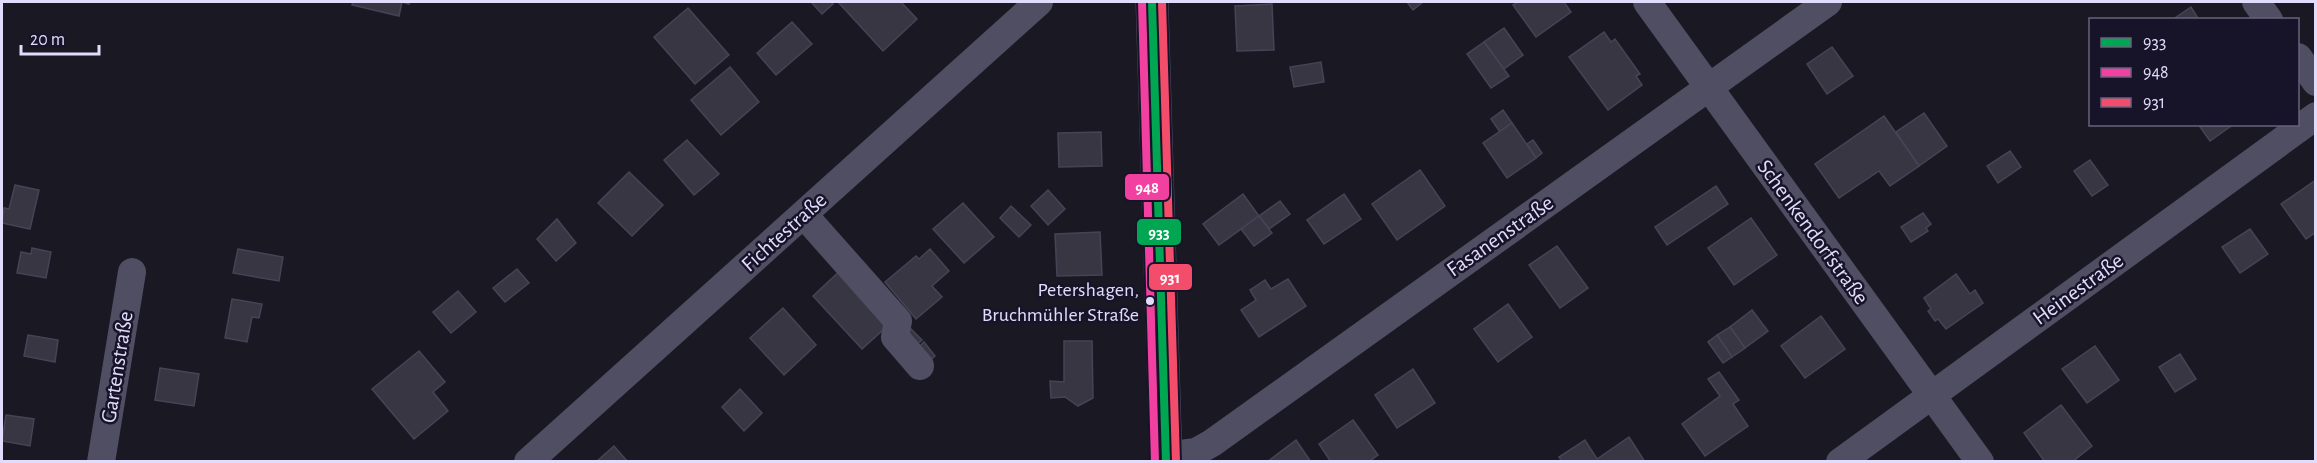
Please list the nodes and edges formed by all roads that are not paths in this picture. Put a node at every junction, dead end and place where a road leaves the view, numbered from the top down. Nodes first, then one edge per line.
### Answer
1 (1039, 2) edge
2 (1152, 2) edge
3 (1647, 2) edge
4 (1828, 2) edge
5 (2256, 2) edge
6 (2268, 18) edge
7 (2299, 58) edge
8 (2316, 82) edge
9 (1708, 87) junction
10 (2316, 116) edge
11 (804, 215) junction
12 (132, 272) dead end
13 (920, 366) dead end
14 (1932, 395) junction
15 (1166, 459) edge
16 (101, 462) edge
17 (528, 462) edge
18 (1840, 462) edge
19 (1980, 462) edge

1 - 11 street, Fichtestraße
2 - 15 street
3 - 9 street, Schenkendorfstraße
4 - 9 street, Fasanenstraße
5 - 6 street
7 - 8 street
9 - 14 street, Schenkendorfstraße
9 - 15 street, Fasanenstraße
10 - 14 street, Heinestraße
11 - 13 street
11 - 17 street, Fichtestraße
12 - 16 street, Gartenstraße
14 - 18 street, Heinestraße
14 - 19 street, Schenkendorfstraße

